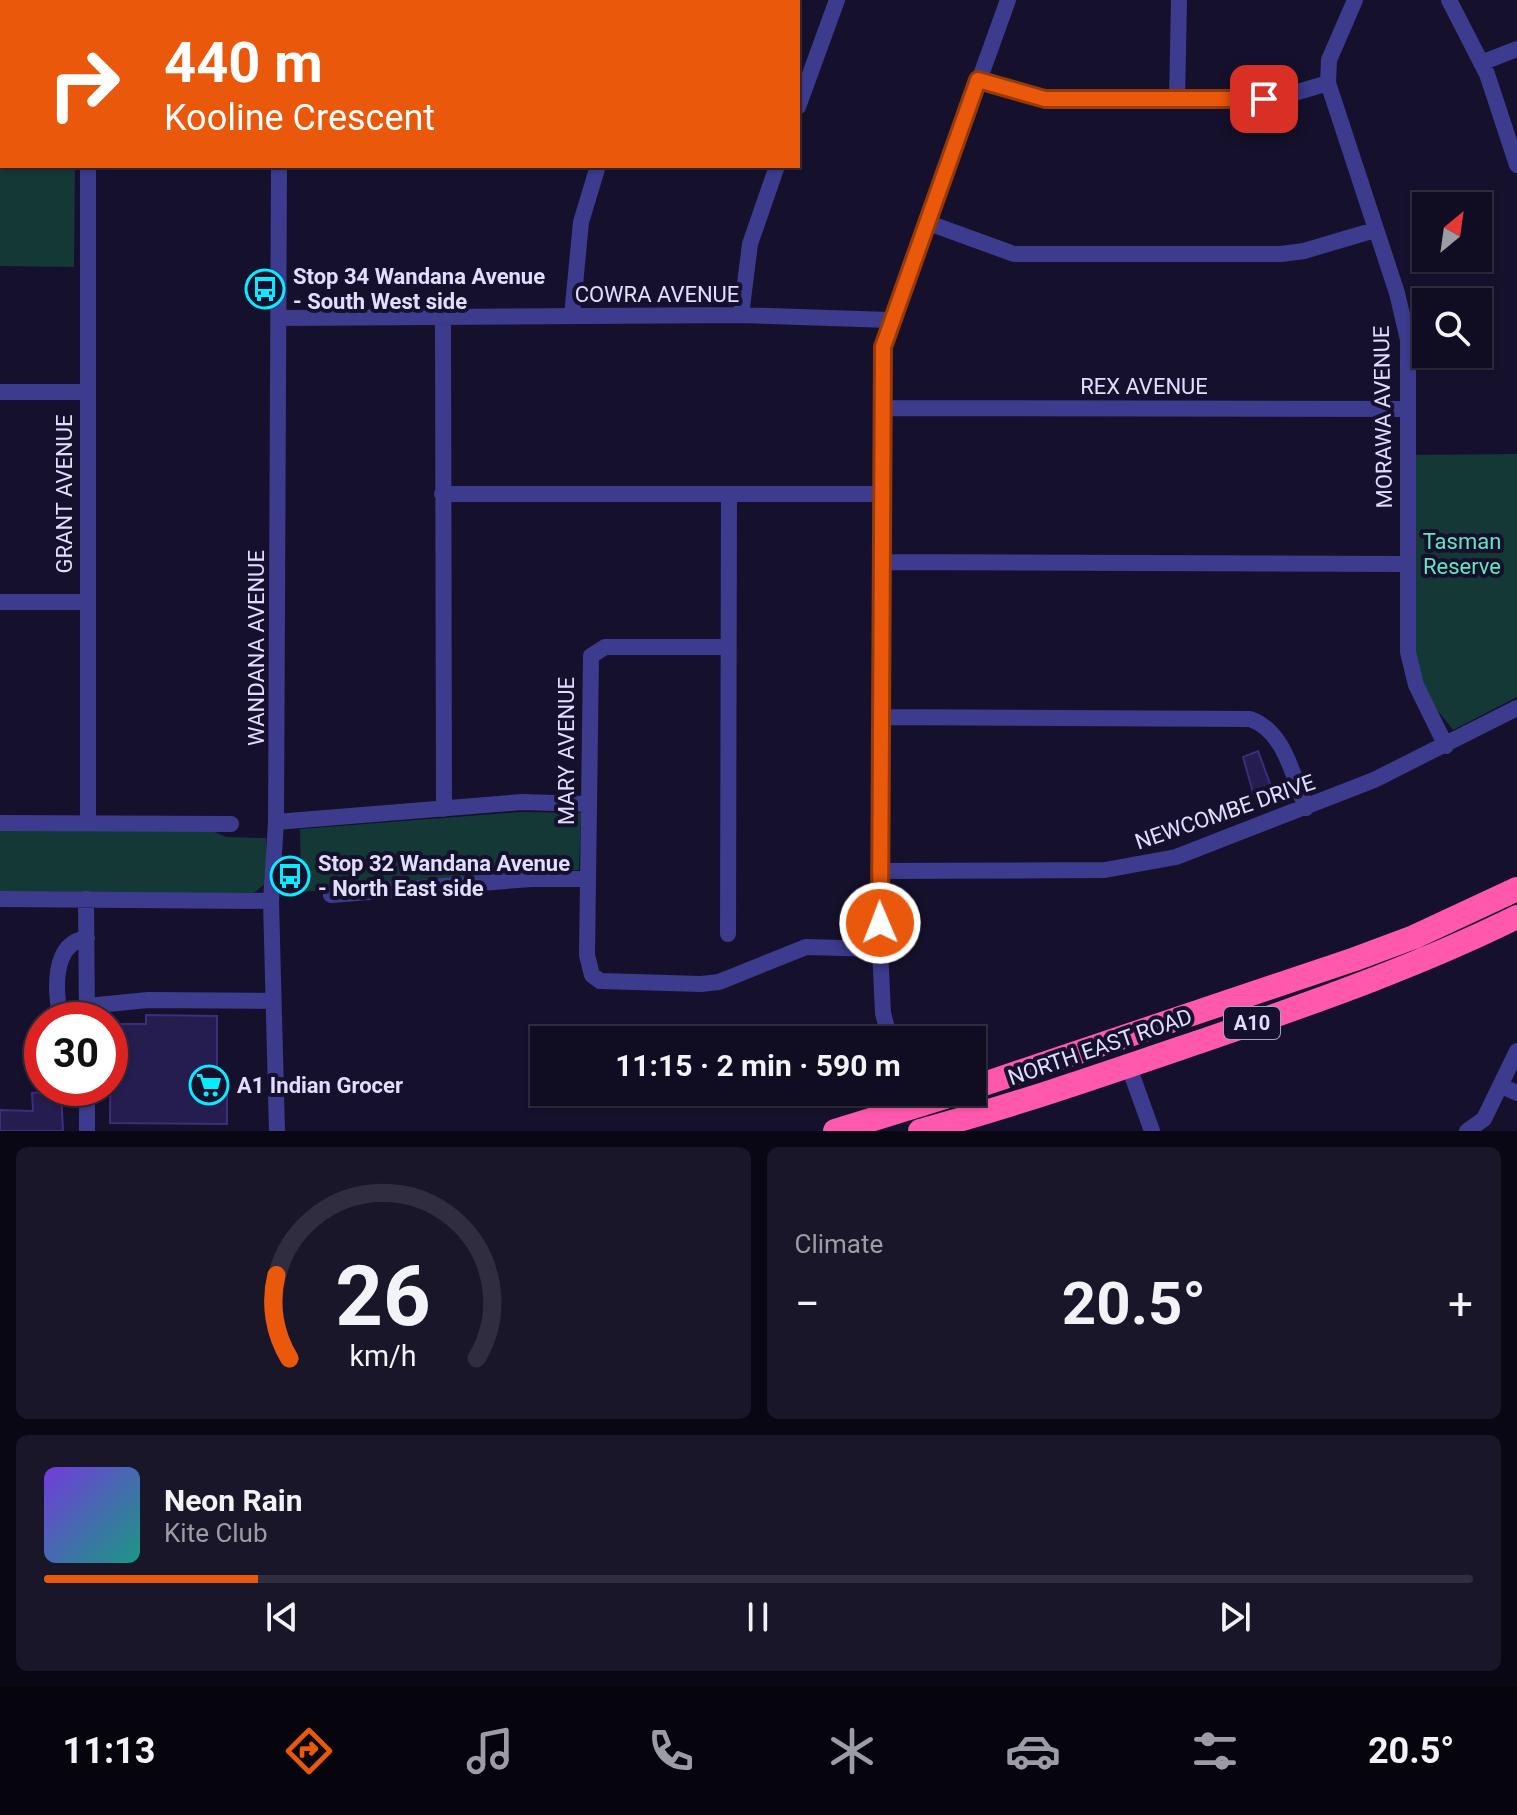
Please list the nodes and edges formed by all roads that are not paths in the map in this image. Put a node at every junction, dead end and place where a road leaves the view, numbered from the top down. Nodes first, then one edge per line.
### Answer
1 (837, 0) edge
2 (1008, 0) edge
3 (1179, 0) edge
4 (1355, 0) edge
5 (1449, 0) edge
6 (1517, 49) edge
7 (1481, 63) junction
8 (978, 80) junction
9 (1328, 83) junction
10 (1177, 99) junction
11 (800, 102) edge
12 (1517, 165) edge
13 (88, 168) edge
14 (279, 168) edge
15 (597, 168) edge
16 (776, 168) edge
17 (926, 222) junction
18 (1375, 230) junction
19 (741, 315) junction
20 (572, 316) junction
21 (443, 317) junction
22 (280, 318) junction
23 (890, 320) junction
24 (0, 392) edge
25 (86, 392) junction
26 (881, 408) junction
27 (1406, 409) junction
28 (442, 494) junction
29 (882, 494) junction
30 (729, 496) junction
31 (882, 562) junction
32 (1406, 564) junction
33 (0, 602) edge
34 (87, 602) junction
35 (726, 647) junction
36 (1517, 708) edge
37 (880, 717) junction
38 (1446, 746) junction
39 (588, 804) junction
40 (1306, 808) junction
41 (444, 809) junction
42 (88, 822) junction
43 (276, 822) junction
44 (0, 823) edge
45 (231, 824) dead end
46 (879, 871) junction
47 (588, 879) junction
48 (1517, 889) edge
49 (331, 895) dead end
50 (1517, 898) edge
51 (0, 899) edge
52 (86, 899) junction
53 (271, 901) junction
54 (1490, 903) junction
55 (1517, 917) edge
56 (728, 934) dead end
57 (87, 938) junction
58 (880, 949) junction
59 (273, 1001) junction
60 (60, 1002) edge
61 (87, 1002) edge
62 (128, 1006) edge
63 (886, 1026) edge
64 (1517, 1051) edge
65 (1129, 1067) junction
66 (986, 1083) edge
67 (1501, 1086) junction
68 (1517, 1093) edge
69 (87, 1106) edge
70 (913, 1110) edge
71 (87, 1131) edge
72 (277, 1131) edge
73 (835, 1131) edge
74 (901, 1131) edge
75 (1152, 1131) edge
76 (1467, 1131) edge

1 - 11 street
2 - 8 street
3 - 10 street
4 - 9 street, MORAWA AVENUE
5 - 7 street
6 - 7 street
7 - 12 street
8 - 10 street
8 - 17 street
9 - 10 street
9 - 18 street, MORAWA AVENUE
13 - 25 street, GRANT AVENUE
14 - 22 street, WANDANA AVENUE
15 - 20 street
16 - 19 street
17 - 18 street
17 - 23 street
18 - 27 street, MORAWA AVENUE
19 - 20 street, COWRA AVENUE
19 - 23 street, COWRA AVENUE
20 - 21 street, COWRA AVENUE
21 - 22 street, COWRA AVENUE
21 - 28 street
22 - 43 street, WANDANA AVENUE
23 - 26 street
24 - 25 street
25 - 34 street, GRANT AVENUE
26 - 27 street, REX AVENUE
26 - 29 street
27 - 32 street, MORAWA AVENUE
28 - 30 street
28 - 41 street
29 - 30 street
29 - 31 street
30 - 35 street
31 - 32 street
31 - 37 street
32 - 38 street, MORAWA AVENUE
33 - 34 street
34 - 42 street, GRANT AVENUE
35 - 39 street, MARY AVENUE
35 - 56 street
36 - 38 street, NEWCOMBE DRIVE
37 - 40 street
37 - 46 street
38 - 40 street, NEWCOMBE DRIVE
39 - 41 street
39 - 47 street, MARY AVENUE
40 - 46 street, NEWCOMBE DRIVE
41 - 43 street
42 - 44 street
42 - 45 street
43 - 53 street, WANDANA AVENUE
46 - 58 street
47 - 49 street
47 - 58 street, MARY AVENUE
48 - 54 highway, NORTH EAST ROAD / A10
50 - 54 highway
51 - 52 street
52 - 53 street
52 - 57 street
53 - 59 street, WANDANA AVENUE
54 - 66 highway, NORTH EAST ROAD / A10
55 - 65 highway, NORTH EAST ROAD / A10
57 - 60 street
57 - 61 street
58 - 63 street
59 - 62 street
59 - 72 street, WANDANA AVENUE
64 - 67 street
65 - 70 highway, NORTH EAST ROAD / A10
65 - 75 street
67 - 68 street
67 - 76 street
69 - 71 street
70 - 73 highway
70 - 74 highway

